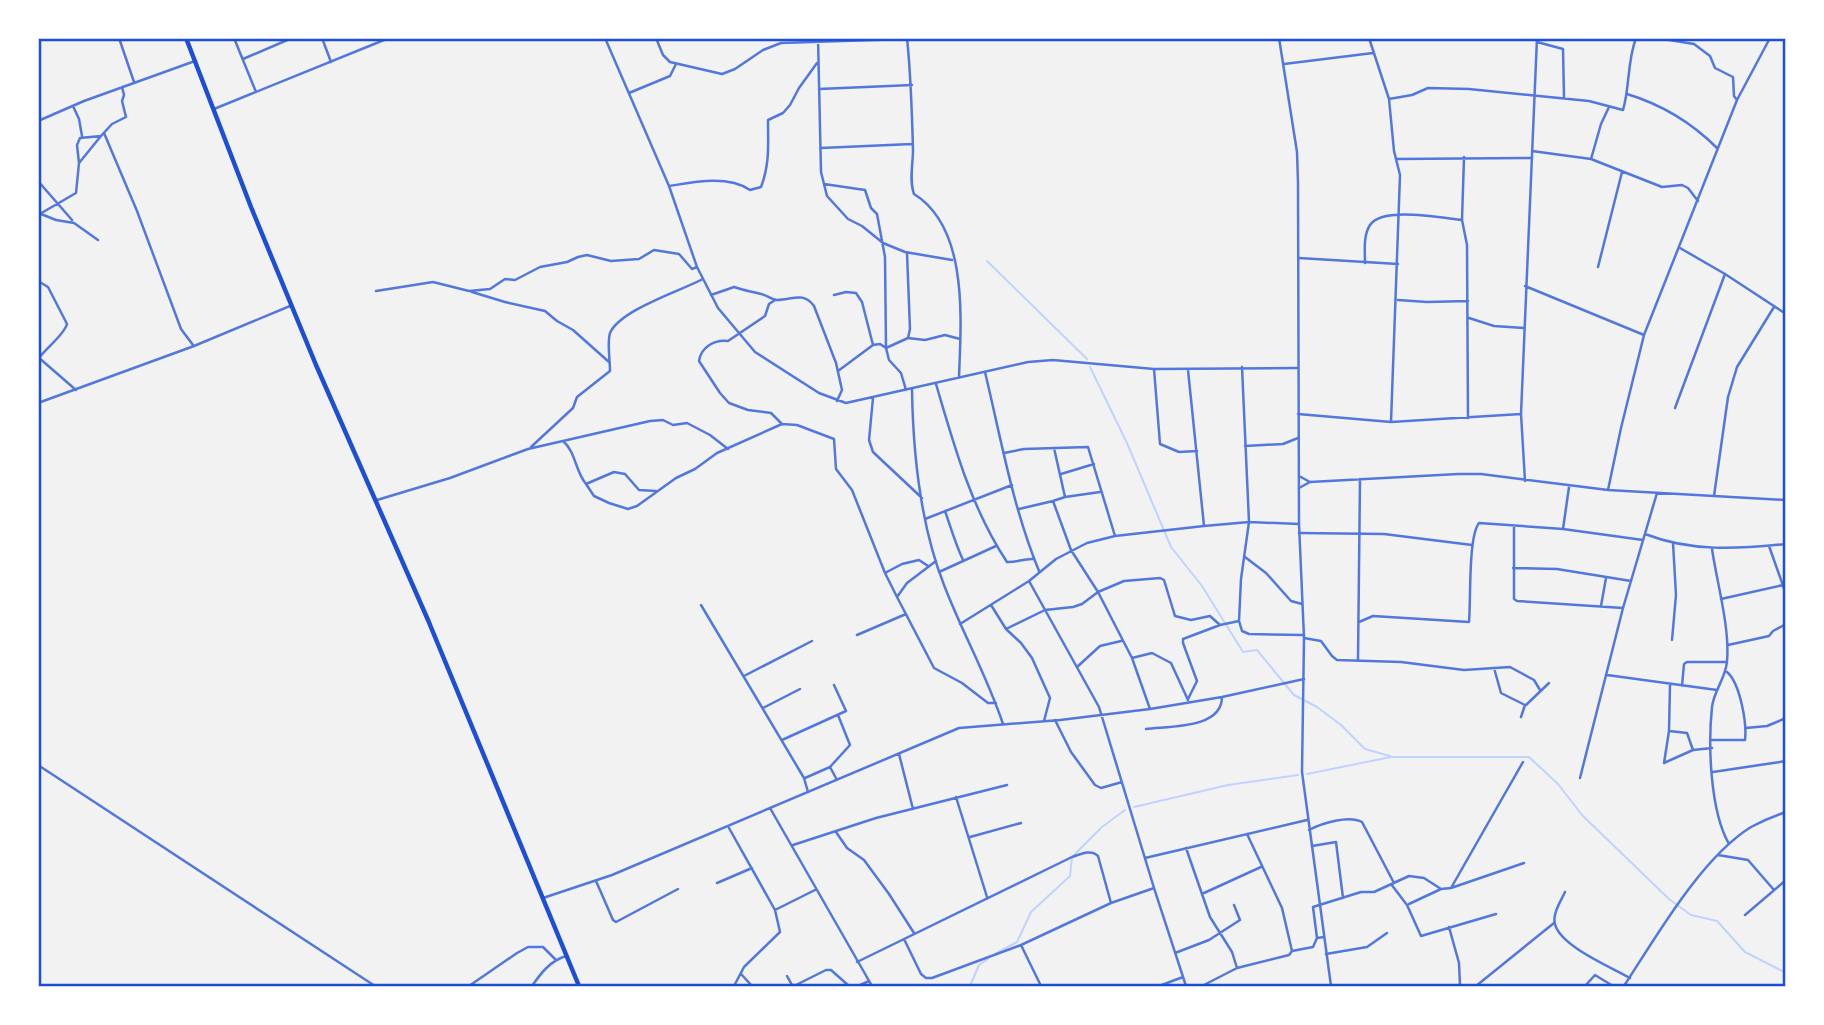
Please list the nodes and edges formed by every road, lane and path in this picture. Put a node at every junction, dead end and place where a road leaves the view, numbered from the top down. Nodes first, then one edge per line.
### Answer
1 (119, 38) edge
2 (186, 38) edge
3 (234, 38) edge
4 (322, 38) edge
5 (389, 38) edge
6 (605, 38) edge
7 (656, 38) edge
8 (818, 38) edge
9 (1279, 38) edge
10 (1377, 38) edge
11 (1636, 38) edge
12 (1657, 38) edge
13 (1696, 38) edge
14 (1770, 38) edge
15 (289, 39) edge
16 (906, 39) edge
17 (1369, 39) edge
18 (865, 40) edge
19 (1537, 40) edge
20 (818, 44) junction
21 (1694, 44) junction
22 (1373, 53) junction
23 (243, 59) junction
24 (195, 61) junction
25 (331, 62) junction
26 (818, 62) junction
27 (676, 64) junction
28 (1284, 64) junction
29 (134, 82) junction
30 (912, 85) junction
31 (122, 87) junction
32 (819, 89) junction
33 (256, 92) junction
34 (629, 93) junction
35 (1627, 94) junction
36 (1535, 96) junction
37 (1564, 98) junction
38 (1389, 99) junction
39 (1737, 100) junction
40 (72, 106) junction
41 (1609, 107) junction
42 (214, 109) junction
43 (38, 121) edge
44 (102, 134) junction
45 (82, 136) junction
46 (913, 144) junction
47 (821, 148) junction
48 (1718, 149) junction
49 (1532, 151) junction
50 (1464, 157) junction
51 (1532, 158) junction
52 (1397, 159) junction
53 (1591, 159) junction
54 (79, 163) junction
55 (1622, 172) junction
56 (38, 181) edge
57 (824, 184) junction
58 (669, 186) junction
59 (1698, 201) junction
60 (58, 203) junction
61 (1399, 214) junction
62 (40, 215) edge
63 (1462, 219) junction
64 (75, 223) junction
65 (98, 240) dead end
66 (883, 243) junction
67 (1680, 248) junction
68 (907, 253) junction
69 (1299, 258) junction
70 (953, 260) junction
71 (1365, 263) junction
72 (1398, 264) junction
73 (697, 267) junction
74 (1598, 267) dead end
75 (1725, 274) junction
76 (703, 279) junction
77 (38, 281) edge
78 (1525, 286) junction
79 (376, 291) dead end
80 (469, 291) junction
81 (711, 295) junction
82 (834, 295) dead end
83 (775, 300) junction
84 (1396, 300) junction
85 (1468, 301) junction
86 (292, 305) junction
87 (1774, 307) junction
88 (1786, 314) edge
89 (1468, 318) junction
90 (1524, 328) junction
91 (739, 335) junction
92 (1644, 335) junction
93 (908, 338) junction
94 (960, 339) junction
95 (873, 345) junction
96 (194, 346) junction
97 (886, 348) junction
98 (39, 358) edge
99 (610, 363) junction
100 (1242, 367) junction
101 (1297, 368) junction
102 (1154, 369) junction
103 (1188, 370) junction
104 (838, 371) junction
105 (985, 371) junction
106 (959, 377) junction
107 (936, 384) junction
108 (912, 389) junction
109 (76, 390) junction
110 (906, 390) junction
111 (873, 398) junction
112 (837, 401) junction
113 (38, 402) edge
114 (1675, 408) dead end
115 (1298, 414) junction
116 (1521, 414) junction
117 (1468, 418) junction
118 (1391, 422) junction
119 (782, 424) junction
120 (1298, 439) junction
121 (563, 441) junction
122 (1245, 446) junction
123 (1054, 448) junction
124 (528, 449) junction
125 (728, 449) junction
126 (1197, 451) junction
127 (1004, 453) junction
128 (1094, 464) junction
129 (1061, 474) junction
130 (1299, 476) junction
131 (1360, 480) junction
132 (1525, 481) junction
133 (1310, 482) junction
134 (586, 484) junction
135 (1012, 485) junction
136 (1569, 486) junction
137 (1299, 488) junction
138 (1608, 490) junction
139 (658, 492) junction
140 (1101, 492) junction
141 (1657, 493) junction
142 (1714, 496) junction
143 (1065, 497) junction
144 (922, 498) junction
145 (974, 499) junction
146 (375, 500) junction
147 (1786, 500) edge
148 (1053, 501) junction
149 (1018, 509) junction
150 (945, 511) junction
151 (925, 519) junction
152 (1249, 522) junction
153 (1299, 524) junction
154 (1204, 526) junction
155 (1514, 527) junction
156 (1563, 529) junction
157 (1299, 533) junction
158 (1359, 533) junction
159 (1645, 534) junction
160 (1115, 536) junction
161 (1643, 540) junction
162 (1673, 543) junction
163 (1786, 544) edge
164 (1472, 545) junction
165 (996, 546) junction
166 (1769, 546) junction
167 (1071, 550) junction
168 (1712, 550) junction
169 (1245, 557) junction
170 (1034, 559) junction
171 (936, 561) junction
172 (964, 561) junction
173 (928, 566) junction
174 (1513, 568) junction
175 (939, 572) junction
176 (1039, 572) junction
177 (884, 573) junction
178 (1606, 577) junction
179 (1029, 581) junction
180 (1631, 581) junction
181 (1783, 585) junction
182 (1098, 592) junction
183 (1786, 594) edge
184 (897, 597) junction
185 (1720, 600) junction
186 (701, 604) dead end
187 (1302, 604) junction
188 (991, 605) junction
189 (1601, 606) junction
190 (1623, 608) junction
191 (1045, 610) junction
192 (906, 614) junction
193 (1239, 621) junction
194 (1359, 622) junction
195 (960, 624) junction
196 (1786, 624) edge
197 (1220, 625) junction
198 (1006, 629) junction
199 (857, 635) dead end
200 (1304, 636) junction
201 (1672, 640) dead end
202 (812, 641) dead end
203 (1121, 641) junction
204 (1728, 645) junction
205 (1132, 658) junction
206 (1358, 660) junction
207 (1727, 662) junction
208 (1076, 668) junction
209 (1494, 668) junction
210 (1726, 671) junction
211 (1607, 675) junction
212 (744, 676) junction
213 (1304, 679) junction
214 (1549, 683) dead end
215 (834, 685) dead end
216 (1670, 685) junction
217 (1682, 687) junction
218 (800, 689) dead end
219 (1540, 690) junction
220 (1717, 690) junction
221 (1222, 697) junction
222 (1189, 701) junction
223 (996, 703) junction
224 (1525, 705) junction
225 (763, 708) junction
226 (1150, 709) junction
227 (838, 715) junction
228 (1101, 716) junction
229 (1521, 717) dead end
230 (1786, 718) edge
231 (1055, 720) junction
232 (1044, 721) junction
233 (1003, 724) junction
234 (1746, 728) junction
235 (1146, 729) dead end
236 (1669, 731) junction
237 (782, 740) junction
238 (1712, 740) junction
239 (1712, 748) junction
240 (1693, 750) junction
241 (899, 753) junction
242 (1786, 761) edge
243 (1523, 762) dead end
244 (38, 765) edge
245 (831, 766) junction
246 (1713, 772) junction
247 (804, 778) junction
248 (1580, 778) dead end
249 (836, 780) junction
250 (1123, 782) junction
251 (1007, 785) dead end
252 (808, 792) junction
253 (956, 797) junction
254 (770, 808) junction
255 (912, 809) junction
256 (1785, 812) edge
257 (1307, 820) junction
258 (1021, 823) dead end
259 (728, 826) junction
260 (1309, 830) junction
261 (836, 832) junction
262 (1247, 834) junction
263 (969, 837) junction
264 (1729, 844) junction
265 (793, 845) junction
266 (1312, 846) junction
267 (1186, 848) junction
268 (1718, 855) junction
269 (1145, 859) junction
270 (1524, 863) dead end
271 (1261, 866) junction
272 (752, 868) junction
273 (1786, 880) edge
274 (596, 881) junction
275 (717, 883) dead end
276 (1393, 884) junction
277 (1154, 888) junction
278 (1451, 888) junction
279 (678, 889) dead end
280 (1441, 889) junction
281 (815, 890) junction
282 (1774, 890) junction
283 (1564, 892) dead end
284 (1203, 894) junction
285 (987, 897) junction
286 (541, 898) junction
287 (1343, 898) junction
288 (1111, 903) junction
289 (1234, 905) dead end
290 (1320, 905) junction
291 (1407, 905) junction
292 (775, 910) junction
293 (1496, 914) dead end
294 (1745, 915) dead end
295 (1554, 923) junction
296 (1449, 927) junction
297 (914, 933) junction
298 (1220, 933) junction
299 (1387, 933) dead end
300 (1324, 937) junction
301 (904, 938) junction
302 (1317, 938) junction
303 (1021, 944) junction
304 (1292, 951) junction
305 (1175, 953) junction
306 (1326, 954) junction
307 (566, 956) junction
308 (556, 960) junction
309 (857, 962) junction
310 (1237, 968) junction
311 (741, 974) junction
312 (787, 976) dead end
313 (1183, 977) junction
314 (1630, 978) junction
315 (869, 981) junction
316 (375, 986) edge
317 (469, 986) edge
318 (532, 986) edge
319 (579, 986) edge
320 (734, 986) edge
321 (752, 986) edge
322 (849, 986) edge
323 (858, 986) edge
324 (872, 986) edge
325 (1041, 986) edge
326 (1159, 986) edge
327 (1186, 986) edge
328 (1202, 986) edge
329 (1331, 986) edge
330 (1460, 986) edge
331 (1476, 986) edge
332 (1585, 986) edge
333 (1613, 986) edge
334 (1624, 986) edge

1 - 29 street
2 - 24 highway
3 - 23 street
4 - 25 street
5 - 25 street
6 - 34 street
7 - 27 street
8 - 20 street
9 - 28 street
10 - 17 street
11 - 35 street
12 - 21 street
13 - 21 street
14 - 39 street
15 - 23 street
16 - 18 street
16 - 30 street
17 - 22 street
18 - 20 street
19 - 36 street
19 - 37 street
20 - 26 street
20 - 27 street
21 - 39 street
22 - 28 street
22 - 38 street
23 - 33 street
24 - 29 street
24 - 42 highway
25 - 33 street
26 - 32 street
26 - 58 street
27 - 34 street
28 - 69 street
29 - 31 street
30 - 32 street
30 - 46 street
31 - 40 street
31 - 44 street
32 - 47 street
33 - 42 street
34 - 58 street
35 - 41 street
35 - 48 street
36 - 37 street
36 - 38 street
36 - 49 street
37 - 41 street
38 - 52 street
39 - 48 street
40 - 43 street
40 - 45 street
41 - 53 street
42 - 86 highway
44 - 45 street
44 - 54 street
44 - 96 street
45 - 54 street
46 - 47 street
46 - 70 street
47 - 57 street
48 - 59 street
49 - 51 street
49 - 53 street
50 - 51 street
50 - 52 street
50 - 63 street
51 - 78 street
52 - 61 street
53 - 55 street
54 - 60 street
55 - 59 street
55 - 74 street
56 - 60 street
57 - 66 street
57 - 66 street
58 - 73 street
59 - 67 street
60 - 62 street
60 - 64 street
61 - 63 street
61 - 71 street
61 - 72 street
62 - 64 street
63 - 85 street
64 - 65 street
66 - 68 street
66 - 97 street
67 - 75 street
67 - 92 street
68 - 70 street
68 - 93 street
69 - 71 street
69 - 101 street
70 - 94 street
71 - 72 street
72 - 84 street
73 - 76 street
73 - 80 street
75 - 87 street
75 - 114 street
76 - 81 street
76 - 99 street
77 - 98 street
78 - 90 street
78 - 92 street
79 - 80 street
80 - 99 street
81 - 83 street
81 - 91 street
82 - 95 street
83 - 91 street
83 - 104 street
84 - 85 street
84 - 118 street
85 - 89 street
86 - 96 street
86 - 146 highway
87 - 88 street
87 - 142 street
89 - 90 street
89 - 117 street
90 - 116 street
91 - 112 street
91 - 119 street
92 - 138 street
93 - 94 street
93 - 97 street
94 - 106 street
95 - 97 street
95 - 104 street
96 - 109 street
97 - 110 street
98 - 109 street
99 - 124 street
100 - 101 street
100 - 103 street
100 - 122 street
101 - 115 street
102 - 103 street
102 - 105 street
102 - 126 street
103 - 126 street
104 - 112 street
105 - 106 street
105 - 127 street
106 - 107 street
107 - 108 street
107 - 145 street
108 - 110 street
108 - 144 street
109 - 113 street
110 - 111 street
111 - 112 street
111 - 144 street
115 - 118 street
115 - 120 street
116 - 117 street
116 - 132 street
117 - 118 street
119 - 125 street
119 - 177 street
120 - 122 street
120 - 130 street
121 - 124 street
121 - 125 street
121 - 134 street
122 - 152 street
123 - 127 street
123 - 128 street
123 - 129 street
124 - 146 street
125 - 139 street
126 - 154 street
127 - 135 street
128 - 129 street
128 - 140 street
129 - 143 street
130 - 133 street
130 - 137 street
131 - 132 street
131 - 133 street
131 - 158 street
132 - 136 street
133 - 137 street
134 - 139 street
134 - 139 street
135 - 145 street
135 - 149 street
136 - 138 street
136 - 156 street
137 - 153 street
138 - 141 street
140 - 143 street
140 - 160 street
141 - 142 street
141 - 159 street
142 - 147 street
143 - 148 street
144 - 151 street
145 - 150 street
145 - 165 street
146 - 286 highway
148 - 149 street
148 - 167 street
149 - 170 street
150 - 151 street
150 - 172 street
151 - 171 street
152 - 153 street
152 - 154 street
152 - 169 street
153 - 157 street
154 - 160 street
155 - 156 street
155 - 164 street
155 - 174 street
156 - 161 street
157 - 158 street
157 - 187 street
158 - 164 street
158 - 194 street
159 - 161 street
159 - 162 street
160 - 167 street
161 - 180 street
162 - 168 street
162 - 201 street
163 - 166 street
164 - 194 street
165 - 170 street
165 - 172 street
166 - 168 street
166 - 181 street
167 - 176 street
167 - 182 street
168 - 185 street
169 - 187 street
169 - 193 street
170 - 176 street
171 - 173 street
171 - 175 street
172 - 175 street
173 - 177 street
173 - 184 street
174 - 178 street
174 - 189 street
175 - 195 street
176 - 179 street
177 - 184 street
178 - 180 street
178 - 189 street
179 - 188 street
179 - 191 street
180 - 190 street
181 - 183 street
181 - 185 street
182 - 191 street
182 - 197 street
182 - 203 street
184 - 192 street
185 - 204 street
186 - 212 street
187 - 200 street
188 - 195 street
188 - 198 street
189 - 190 street
190 - 211 street
191 - 198 street
191 - 208 street
192 - 199 street
192 - 223 street
193 - 197 street
193 - 200 street
194 - 206 street
195 - 223 street
196 - 204 street
197 - 222 street
198 - 232 street
200 - 206 street
200 - 213 street
202 - 212 street
203 - 205 street
203 - 208 street
204 - 207 street
205 - 222 street
205 - 226 street
206 - 209 street
207 - 210 street
207 - 217 street
208 - 228 street
209 - 219 street
209 - 224 street
210 - 220 street
210 - 234 street
211 - 216 street
211 - 248 street
212 - 225 street
213 - 221 street
213 - 257 street
214 - 219 street
215 - 227 street
216 - 217 street
216 - 236 street
217 - 220 street
218 - 225 street
219 - 224 street
220 - 238 street
221 - 222 street
221 - 235 street
222 - 226 street
223 - 233 street
224 - 229 street
225 - 237 street
226 - 228 street
227 - 237 street
227 - 245 street
228 - 231 street
228 - 250 street
230 - 234 street
231 - 232 street
231 - 250 street
232 - 233 street
233 - 241 street
234 - 238 street
236 - 240 street
236 - 240 street
237 - 247 street
238 - 239 street
239 - 240 street
239 - 246 street
241 - 249 street
241 - 255 street
242 - 246 street
243 - 278 street
244 - 316 street
245 - 247 street
245 - 249 street
246 - 264 street
247 - 252 street
249 - 252 street
250 - 269 street
251 - 253 street
252 - 254 street
253 - 255 street
253 - 263 street
254 - 259 street
254 - 265 street
255 - 261 street
256 - 264 street
257 - 260 street
257 - 262 street
258 - 263 street
259 - 272 street
259 - 274 street
260 - 266 street
260 - 276 street
261 - 265 street
261 - 297 street
262 - 267 street
262 - 271 street
263 - 285 street
264 - 268 street
265 - 281 street
266 - 287 street
266 - 290 street
267 - 269 street
267 - 284 street
268 - 282 street
268 - 314 street
269 - 277 street
270 - 278 street
271 - 284 street
271 - 304 street
272 - 275 street
272 - 292 street
273 - 282 street
274 - 279 street
274 - 286 street
276 - 280 street
276 - 287 street
276 - 291 street
277 - 288 street
277 - 305 street
278 - 280 street
280 - 291 street
281 - 292 street
281 - 309 street
282 - 294 street
283 - 295 street
284 - 298 street
285 - 288 street
285 - 297 street
286 - 307 highway
287 - 290 street
288 - 303 street
289 - 298 street
290 - 300 street
290 - 302 street
291 - 296 street
292 - 311 street
293 - 296 street
295 - 314 street
295 - 331 street
296 - 330 street
297 - 301 street
298 - 305 street
298 - 310 street
299 - 306 street
300 - 302 street
300 - 306 street
301 - 303 street
301 - 309 street
302 - 304 street
303 - 325 street
304 - 310 street
305 - 313 street
306 - 329 street
307 - 308 street
307 - 319 highway
308 - 317 street
308 - 318 street
309 - 315 street
310 - 328 street
311 - 320 street
311 - 321 street
312 - 322 street
313 - 326 street
313 - 327 street
314 - 334 street
315 - 323 street
315 - 324 street
332 - 333 street

